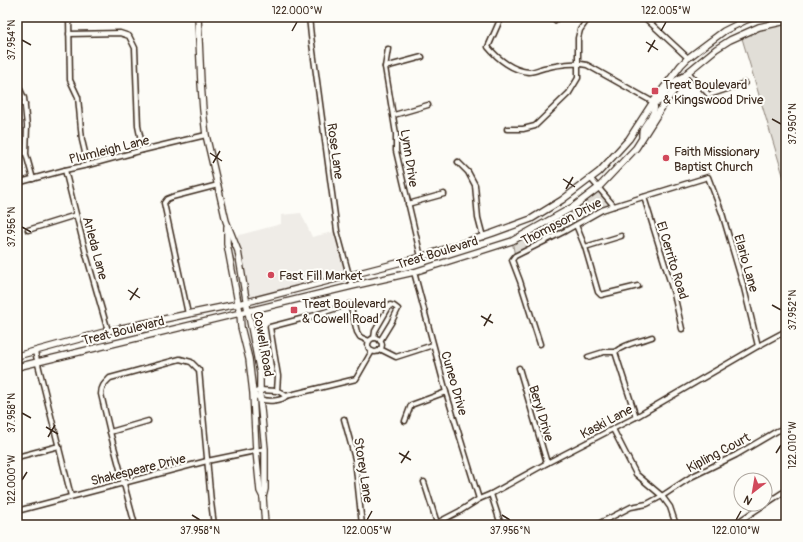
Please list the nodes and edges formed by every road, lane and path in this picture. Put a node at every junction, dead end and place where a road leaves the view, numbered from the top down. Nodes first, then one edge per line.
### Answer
1 (69, 17) edge
2 (198, 17) edge
3 (310, 17) edge
4 (503, 17) edge
5 (590, 17) edge
6 (644, 17) edge
7 (755, 17) edge
8 (786, 21) edge
9 (70, 34) junction
10 (388, 49) dead end
11 (422, 57) dead end
12 (688, 58) junction
13 (578, 63) junction
14 (385, 67) junction
15 (17, 71) edge
16 (687, 74) junction
17 (745, 83) dead end
18 (653, 102) junction
19 (17, 103) edge
20 (25, 104) junction
21 (428, 105) dead end
22 (394, 115) junction
23 (507, 128) dead end
24 (206, 135) junction
25 (641, 140) junction
26 (143, 150) junction
27 (458, 162) dead end
28 (88, 165) junction
29 (65, 170) junction
30 (708, 177) joint
31 (33, 179) junction
32 (590, 179) junction
33 (17, 183) edge
34 (218, 184) junction
35 (598, 188) junction
36 (444, 194) dead end
37 (644, 197) junction
38 (408, 204) junction
39 (614, 206) junction
40 (76, 214) junction
41 (226, 221) junction
42 (576, 225) junction
43 (28, 230) dead end
44 (621, 236) dead end
45 (483, 237) junction
46 (585, 247) junction
47 (421, 257) junction
48 (414, 272) junction
49 (349, 276) junction
50 (352, 286) junction
51 (638, 286) dead end
52 (247, 302) junction
53 (238, 304) junction
54 (248, 312) junction
55 (240, 313) junction
56 (188, 314) junction
57 (682, 329) dead end
58 (108, 331) junction
59 (786, 331) edge
60 (652, 337) dead end
61 (374, 338) junction
62 (369, 341) junction
63 (380, 341) junction
64 (540, 344) dead end
65 (433, 345) junction
66 (758, 346) junction
67 (380, 349) junction
68 (372, 351) junction
69 (35, 352) junction
70 (615, 352) junction
71 (17, 356) edge
72 (588, 357) dead end
73 (38, 362) junction
74 (17, 367) edge
75 (518, 368) dead end
76 (260, 390) junction
77 (276, 391) junction
78 (446, 392) junction
79 (253, 393) junction
80 (286, 396) junction
81 (260, 399) junction
82 (636, 417) junction
83 (344, 419) dead end
84 (405, 420) dead end
85 (148, 421) dead end
86 (786, 428) edge
87 (613, 430) junction
88 (110, 432) junction
89 (59, 446) junction
90 (265, 449) junction
91 (256, 451) junction
92 (17, 457) edge
93 (207, 461) junction
94 (547, 464) junction
95 (424, 482) dead end
96 (124, 483) junction
97 (786, 492) edge
98 (491, 494) junction
99 (71, 496) junction
100 (662, 496) junction
101 (263, 497) junction
102 (479, 499) junction
103 (17, 511) edge
104 (435, 524) edge
105 (135, 525) edge
106 (214, 525) edge
107 (265, 525) edge
108 (362, 525) edge
109 (501, 525) edge
110 (596, 525) edge
111 (676, 525) edge
112 (728, 525) edge

1 - 9 street
2 - 24 main road, Cowell Road
3 - 49 street, Rose Lane
4 - 13 street
5 - 13 street
6 - 12 street
7 - 12 main road, Treat Boulevard
8 - 16 main road, Treat Boulevard
9 - 26 street
9 - 28 street
10 - 14 street, Lynn Drive
11 - 14 street
12 - 18 main road, Treat Boulevard
13 - 18 street
13 - 23 street
14 - 22 street, Lynn Drive
15 - 20 street
16 - 17 street
16 - 18 main road
16 - 25 main road, Treat Boulevard
18 - 25 main road
18 - 32 main road, Treat Boulevard
19 - 20 street
20 - 31 street
21 - 22 street, Lynn Drive
22 - 38 street, Lynn Drive
24 - 26 street, Plumleigh Lane
24 - 34 main road, Cowell Road
25 - 35 main road, Treat Boulevard
26 - 28 street, Plumleigh Lane
27 - 45 street
28 - 29 street, Plumleigh Lane
29 - 31 street, Plumleigh Lane
29 - 40 street, Arleda Lane
30 - 37 street, Thompson Drive
30 - 66 street, Elario Lane
31 - 33 street, Plumleigh Lane
32 - 35 street
32 - 45 main road, Treat Boulevard
34 - 41 main road, Cowell Road
34 - 56 street
35 - 39 street
35 - 48 main road, Treat Boulevard
36 - 38 street, Lynn Drive
37 - 39 street, Thompson Drive
37 - 57 street, El Cerrito Road
38 - 47 street, Lynn Drive
39 - 42 street, Thompson Drive
40 - 43 street
40 - 58 street, Arleda Lane
41 - 52 main road, Cowell Road
41 - 53 main road, Cowell Road
42 - 46 street
42 - 64 street, Thompson Drive
44 - 46 street
45 - 47 main road, Treat Boulevard
46 - 51 street
47 - 49 main road, Treat Boulevard
48 - 50 main road, Treat Boulevard
48 - 65 street, Cuneo Drive
49 - 50 street, Rose Lane
49 - 52 main road, Treat Boulevard
50 - 54 main road, Treat Boulevard
52 - 53 main road, Treat Boulevard
52 - 54 main road, Cowell Road
53 - 55 main road, Cowell Road
53 - 56 main road, Treat Boulevard
54 - 55 main road, Treat Boulevard
54 - 76 main road, Cowell Road
55 - 73 main road, Treat Boulevard
55 - 79 main road, Cowell Road
56 - 58 main road, Treat Boulevard
58 - 69 main road, Treat Boulevard
59 - 66 street, Kaski Lane
60 - 70 street
61 - 62 street
61 - 63 street
61 - 63 street
62 - 68 street
62 - 77 street
63 - 67 street
65 - 67 street
65 - 78 street, Cuneo Drive
66 - 82 street, Kaski Lane
67 - 68 street
68 - 80 street
69 - 71 main road, Treat Boulevard
69 - 73 street
70 - 72 street
70 - 82 street
73 - 74 main road, Treat Boulevard
73 - 89 street
75 - 94 street, Beryl Drive
76 - 77 street
76 - 79 street
76 - 81 main road, Cowell Road
77 - 80 street
78 - 84 street
78 - 102 street, Cuneo Drive
79 - 81 street
79 - 91 main road, Cowell Road
80 - 81 street
81 - 90 main road, Cowell Road
82 - 87 street, Kaski Lane
83 - 108 street, Storey Lane
85 - 88 street
86 - 100 street, Kipling Court
87 - 94 street, Kaski Lane
87 - 100 street
88 - 93 street
88 - 96 street
89 - 92 street
89 - 99 street
90 - 91 street, Shakespeare Drive
90 - 101 main road, Cowell Road
91 - 93 street, Shakespeare Drive
91 - 101 main road, Cowell Road
93 - 96 street, Shakespeare Drive
93 - 106 street
94 - 98 street, Kaski Lane
95 - 104 street
96 - 99 street, Shakespeare Drive
96 - 105 street
97 - 112 street
98 - 102 street, Kaski Lane
98 - 109 street
99 - 103 street, Shakespeare Drive
100 - 110 street, Kipling Court
100 - 111 street
101 - 107 main road, Cowell Road
102 - 104 street, Kaski Lane

